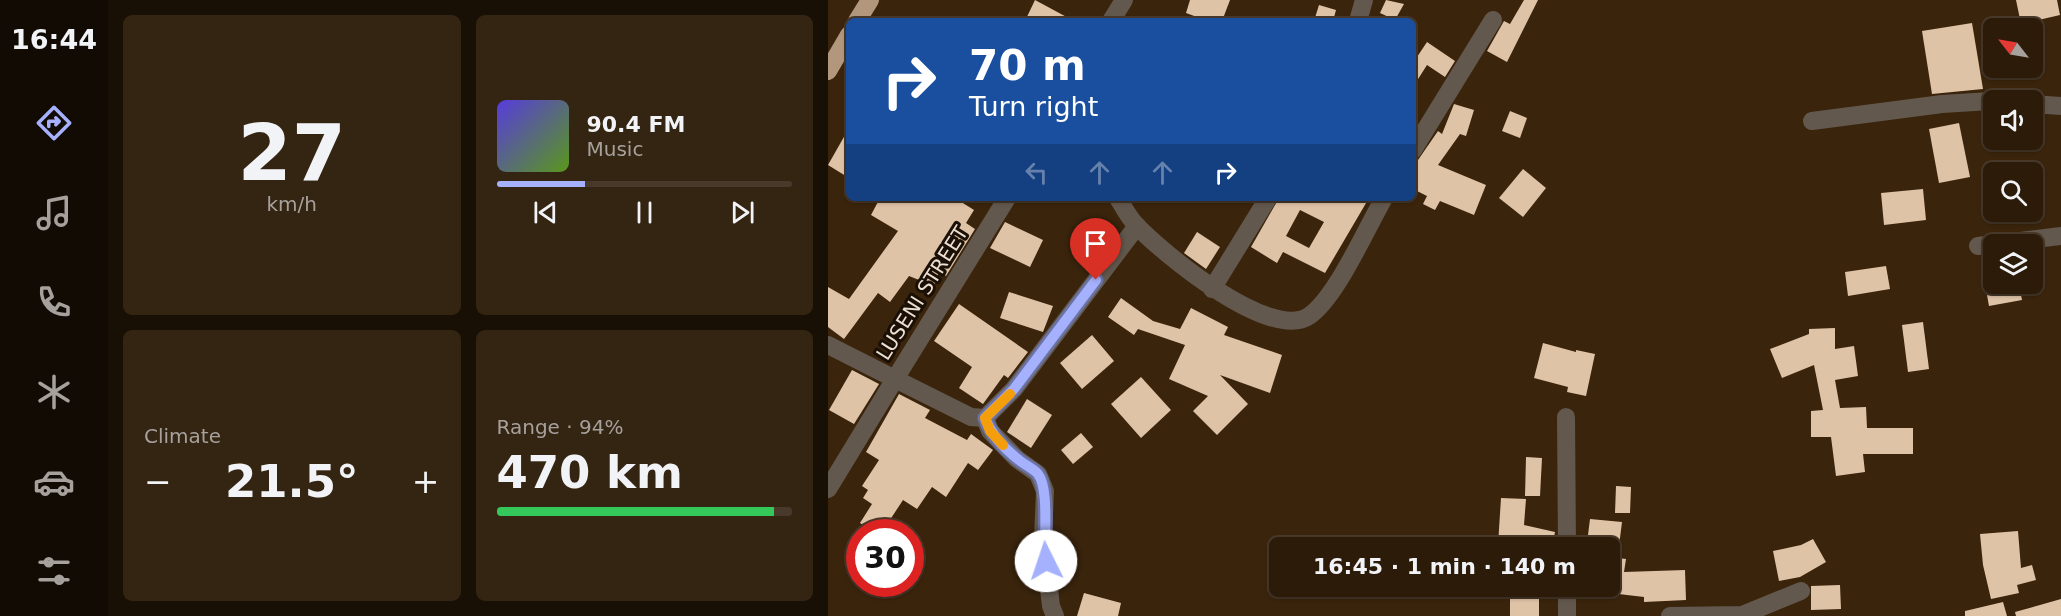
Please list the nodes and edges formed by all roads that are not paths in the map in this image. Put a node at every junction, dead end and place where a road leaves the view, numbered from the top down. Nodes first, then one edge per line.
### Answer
1 (870, 0) edge
2 (1124, 0) edge
3 (1364, 0) edge
4 (859, 18) edge
5 (1113, 18) edge
6 (1359, 18) edge
7 (1493, 20) dead end
8 (846, 40) edge
9 (828, 71) edge
10 (1983, 101) edge
11 (2043, 105) edge
12 (2061, 106) edge
13 (1812, 121) dead end
14 (1416, 145) edge
15 (1005, 201) edge
16 (1121, 201) edge
17 (1266, 201) edge
18 (1382, 201) edge
19 (1137, 226) junction
20 (2061, 236) edge
21 (1978, 246) dead end
22 (1212, 289) junction
23 (828, 345) edge
24 (895, 379) junction
25 (1566, 417) dead end
26 (985, 418) junction
27 (828, 489) edge
28 (1567, 537) edge
29 (1801, 591) dead end
30 (1567, 597) edge
31 (1055, 616) edge
32 (1567, 616) edge
33 (1670, 616) edge

1 - 4 highway
2 - 5 street
3 - 6 street
7 - 14 street
8 - 9 highway
10 - 13 street
11 - 12 street
15 - 24 street, LUSENI STREET
16 - 19 street
17 - 22 street
18 - 22 street
19 - 22 street
19 - 26 street
20 - 21 street
23 - 24 street, LUSENI STREET
24 - 26 street
24 - 27 street
25 - 28 street
26 - 31 street
29 - 33 street
30 - 32 street

